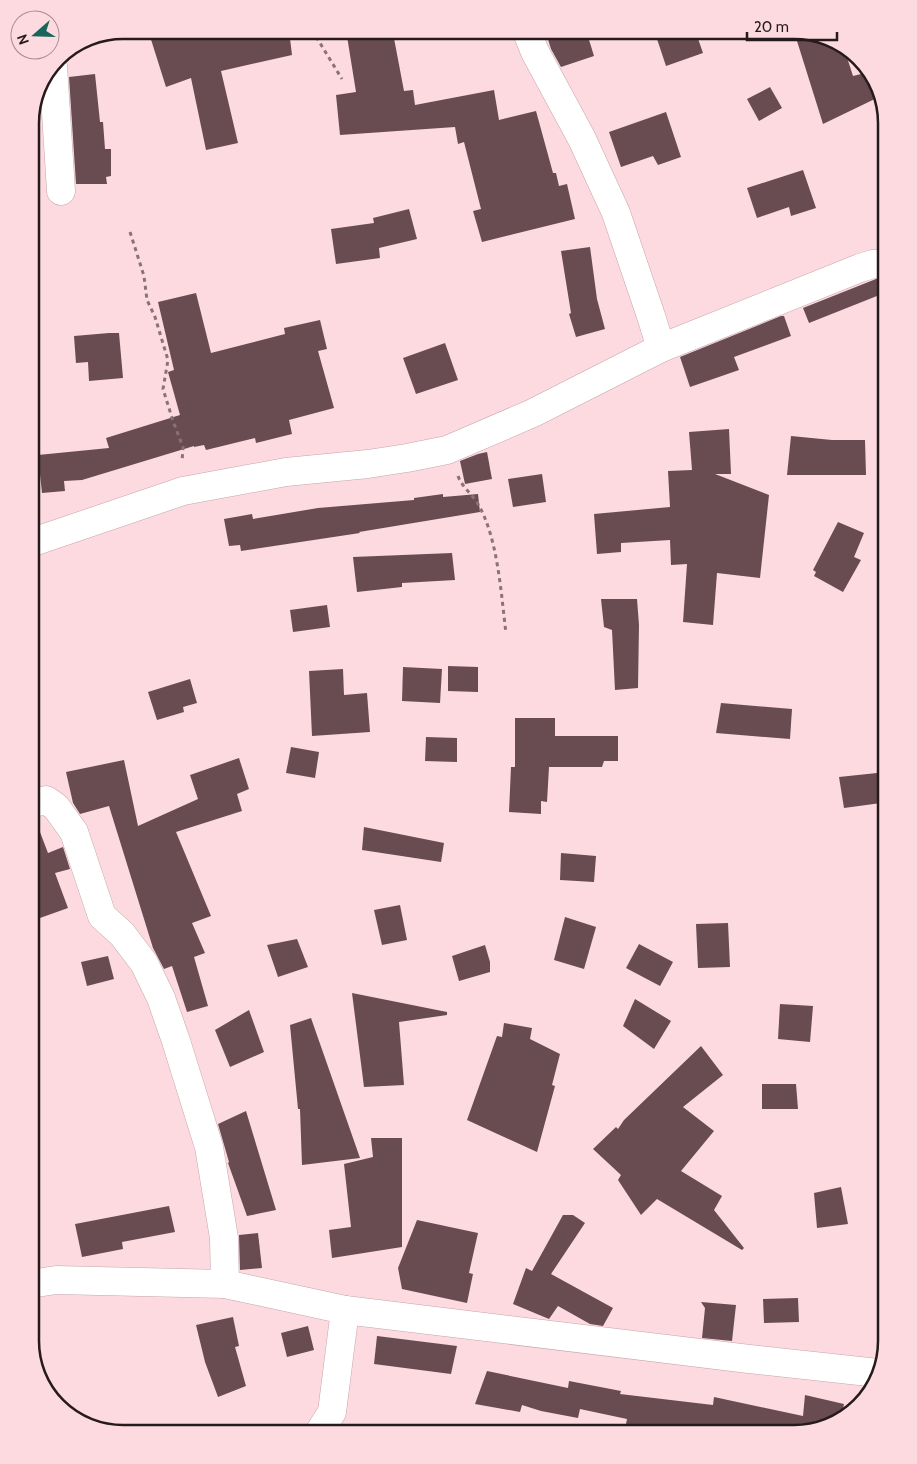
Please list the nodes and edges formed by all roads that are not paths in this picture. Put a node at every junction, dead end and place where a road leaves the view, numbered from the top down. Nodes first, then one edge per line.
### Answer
1 (530, 39) edge
2 (54, 76) edge
3 (61, 191) dead end
4 (878, 264) edge
5 (661, 348) junction
6 (39, 540) edge
7 (39, 802) edge
8 (39, 1283) edge
9 (226, 1284) junction
10 (345, 1310) junction
11 (872, 1372) edge
12 (324, 1425) edge

1 - 5 street
2 - 3 street
4 - 5 street
5 - 6 street
7 - 9 street
8 - 9 street
9 - 10 street
10 - 11 street
10 - 12 street

